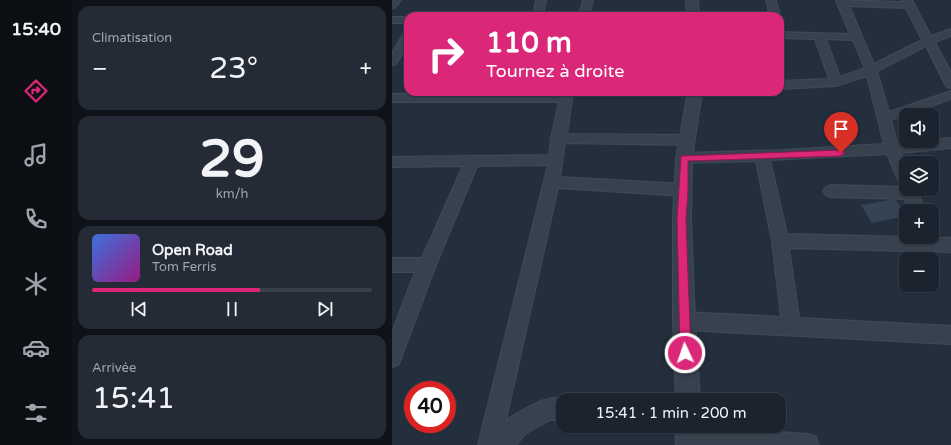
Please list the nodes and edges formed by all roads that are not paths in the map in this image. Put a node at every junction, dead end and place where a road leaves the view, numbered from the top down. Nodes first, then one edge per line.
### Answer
1 (396, 0) edge
2 (542, 0) edge
3 (588, 0) edge
4 (692, 0) edge
5 (771, 0) edge
6 (842, 2) edge
7 (908, 2) edge
8 (392, 5) edge
9 (539, 12) edge
10 (585, 12) edge
11 (693, 12) edge
12 (774, 12) edge
13 (392, 20) edge
14 (404, 20) edge
15 (951, 32) edge
16 (784, 35) edge
17 (820, 37) junction
18 (857, 38) junction
19 (928, 41) junction
20 (397, 46) edge
21 (392, 62) edge
22 (871, 70) junction
23 (836, 82) junction
24 (951, 84) edge
25 (784, 85) edge
26 (951, 95) edge
27 (428, 96) edge
28 (566, 96) edge
29 (694, 96) edge
30 (392, 98) edge
31 (884, 118) junction
32 (558, 138) junction
33 (951, 143) edge
34 (686, 149) junction
35 (892, 149) junction
36 (762, 157) junction
37 (554, 160) junction
38 (472, 161) junction
39 (392, 162) edge
40 (899, 166) edge
41 (552, 182) junction
42 (899, 188) edge
43 (684, 190) junction
44 (831, 191) dead end
45 (899, 240) edge
46 (780, 241) junction
47 (939, 242) edge
48 (951, 245) edge
49 (392, 265) edge
50 (427, 265) junction
51 (684, 321) junction
52 (791, 326) junction
53 (951, 335) edge
54 (392, 356) edge
55 (688, 393) edge
56 (556, 409) edge
57 (688, 436) edge
58 (489, 445) edge
59 (502, 445) edge
60 (808, 445) edge

1 - 8 street
2 - 9 street
3 - 10 street
4 - 11 street
5 - 12 street
6 - 7 street
6 - 18 street
7 - 19 street
13 - 14 street
15 - 19 street
16 - 17 street
17 - 18 street
17 - 23 street
18 - 22 street
19 - 22 street
19 - 24 street
20 - 21 street
22 - 23 street
22 - 31 street
23 - 25 street
26 - 31 street
27 - 30 street
28 - 32 street
29 - 34 street
31 - 35 street
32 - 34 street
32 - 37 street
33 - 35 street
34 - 36 street
34 - 43 street
35 - 36 street
35 - 40 street
36 - 46 street
37 - 38 street
37 - 41 street
38 - 39 street
38 - 50 street
41 - 43 street
41 - 58 street
42 - 44 street
43 - 51 street
45 - 46 street
46 - 52 street
47 - 48 street
49 - 50 street
50 - 54 street
51 - 52 street
51 - 55 street
52 - 53 street
56 - 59 street
57 - 60 street

